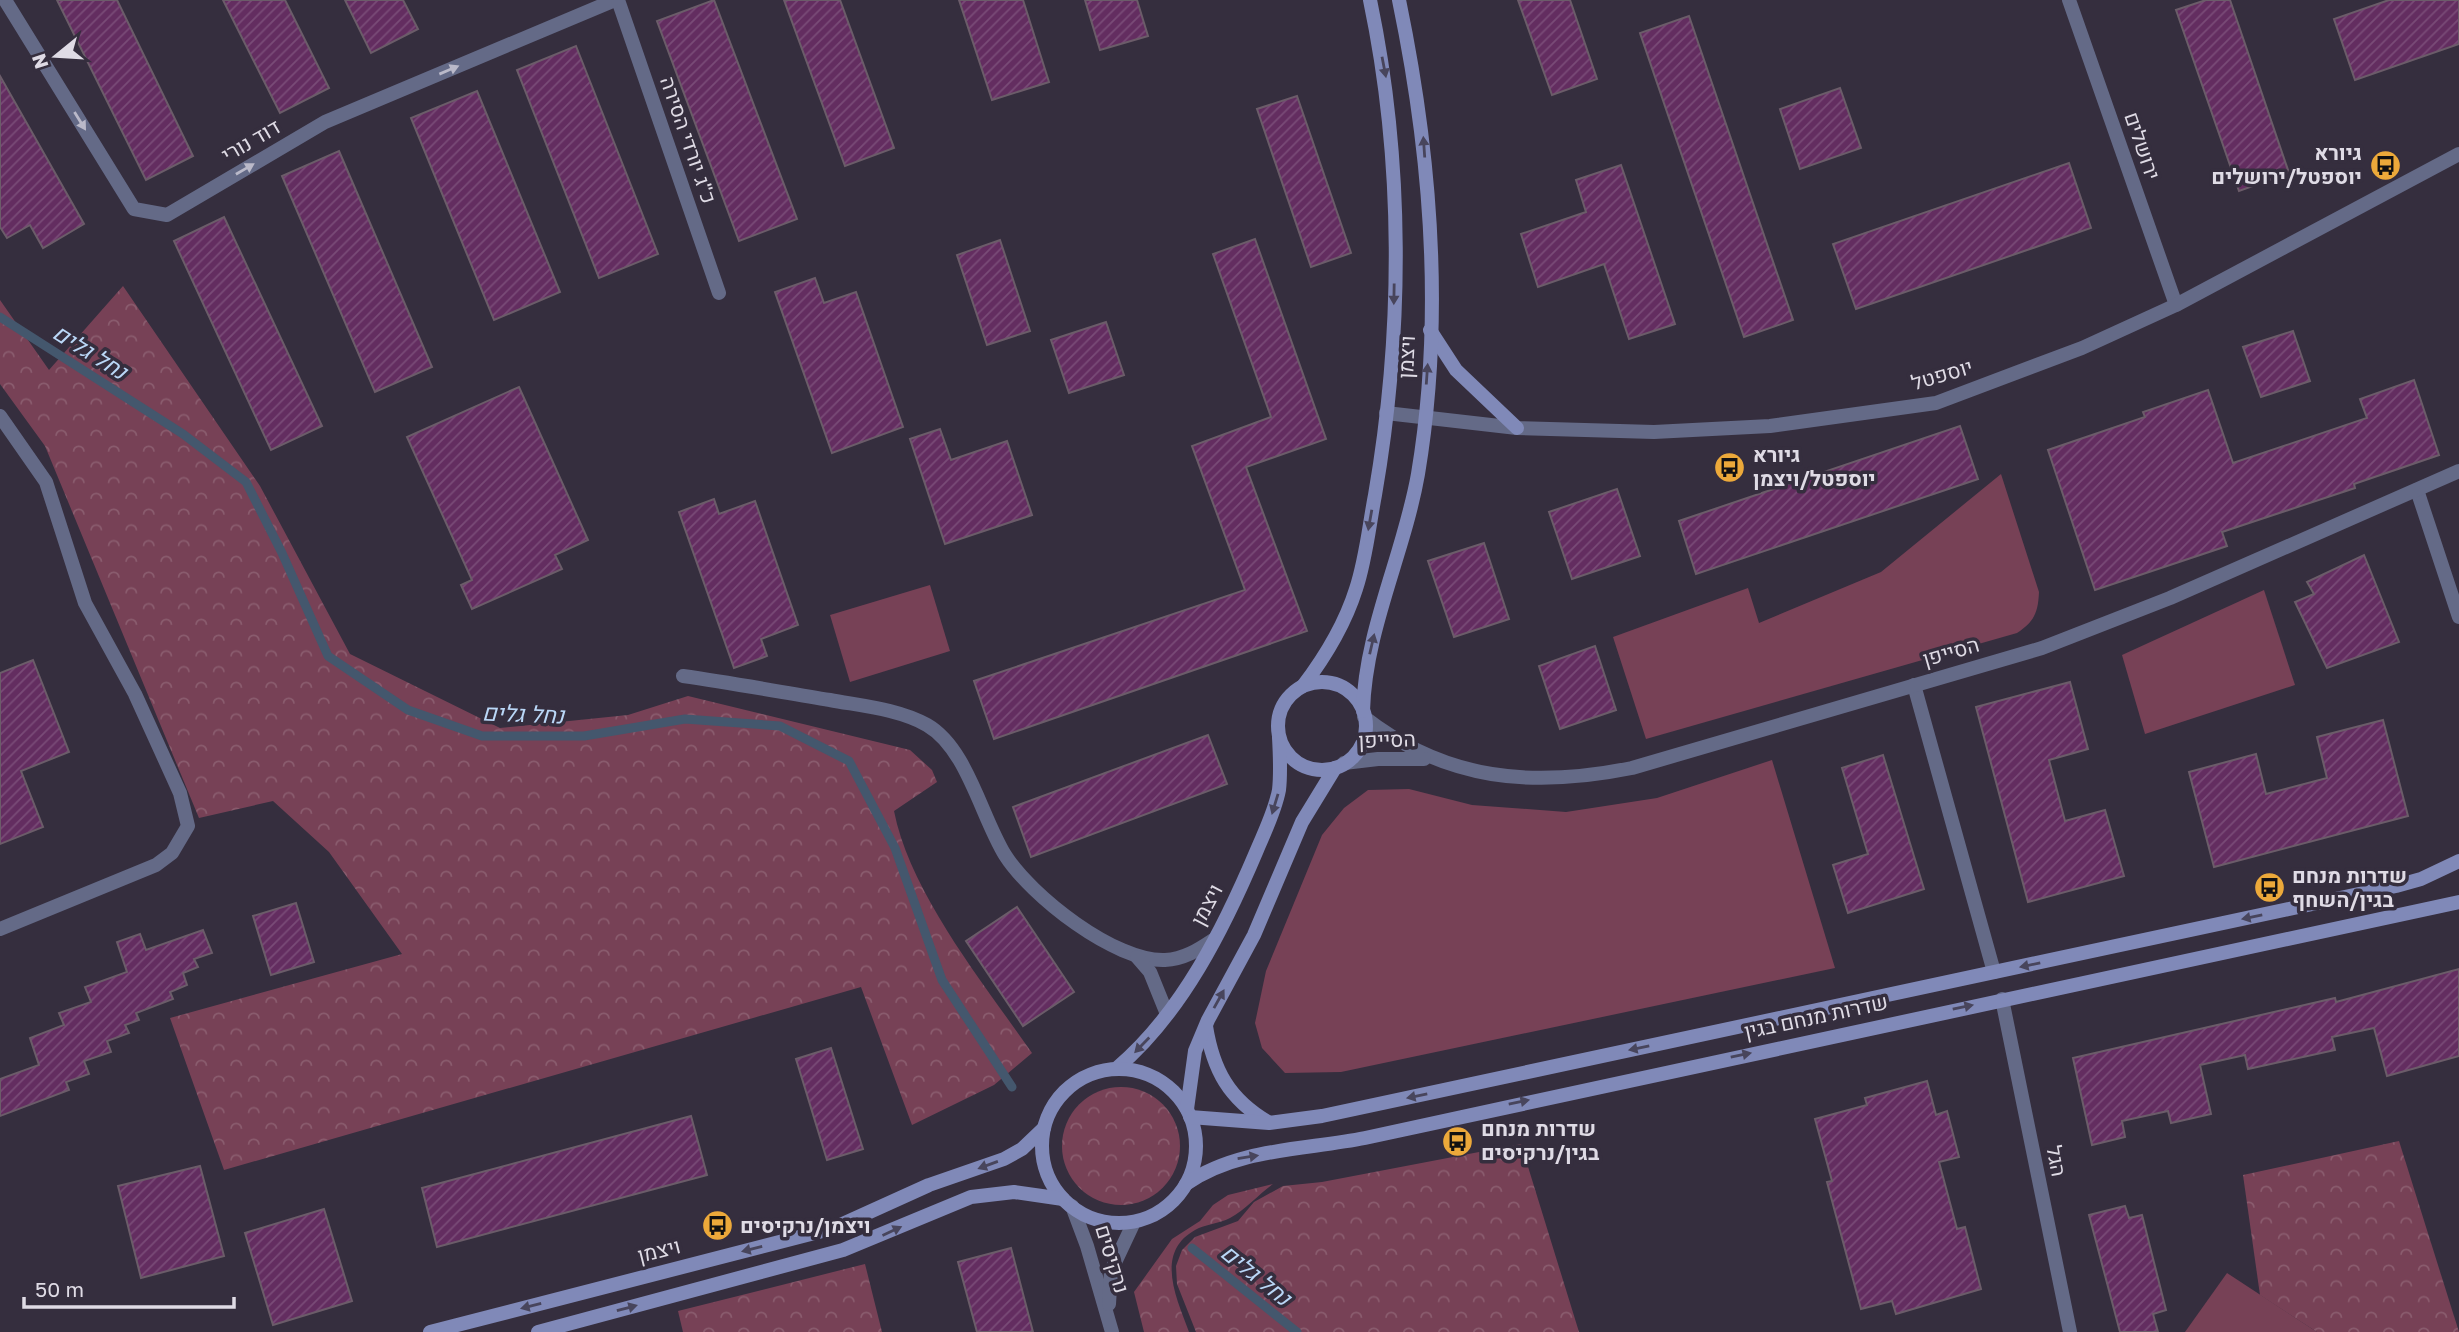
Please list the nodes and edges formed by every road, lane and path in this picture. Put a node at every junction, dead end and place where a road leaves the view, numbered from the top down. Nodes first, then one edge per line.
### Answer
1 (5, 0) edge
2 (616, 0) edge
3 (1370, 0) edge
4 (1399, 0) edge
5 (2069, 0) edge
6 (2459, 154) edge
7 (719, 293) dead end
8 (2176, 305) junction
9 (1430, 330) junction
10 (1387, 413) junction
11 (0, 416) edge
12 (1424, 419) junction
13 (1517, 428) junction
14 (2459, 471) edge
15 (2417, 490) junction
16 (2459, 617) edge
17 (683, 676) dead end
18 (1914, 685) junction
19 (1303, 686) junction
20 (1364, 714) junction
21 (1279, 737) junction
22 (1432, 759) junction
23 (1340, 765) junction
24 (2459, 862) edge
25 (2459, 902) edge
26 (0, 929) edge
27 (1213, 940) junction
28 (1137, 957) junction
29 (1994, 972) junction
30 (2002, 999) junction
31 (1167, 1014) junction
32 (1206, 1025) junction
33 (1117, 1068) junction
34 (1189, 1114) junction
35 (1269, 1123) junction
36 (1044, 1128) junction
37 (1186, 1184) junction
38 (1068, 1202) junction
39 (1134, 1222) junction
40 (1111, 1329) edge
41 (430, 1332) edge
42 (538, 1332) edge
43 (2070, 1332) edge

1 -> 2 street, דוד נורי
2 - 7 street, כ"ג יורדי הסירה
3 -> 10 street, ויצמן
9 -> 4 street, ויצמן
5 - 8 street, ירושלים
6 - 8 street, יוספטל
8 - 13 street, יוספטל
12 -> 9 street, ויצמן
9 - 13 street
10 - 12 street, יוספטל
10 -> 19 street, ויצמן
11 - 26 street
12 - 13 street, יוספטל
20 -> 12 street, ויצמן
14 - 15 street, הסייפן
15 - 16 street
15 - 18 street, הסייפן
17 - 28 street
18 - 22 street, הסייפן
18 - 29 street
19 - 20 street
19 - 21 street
20 - 22 street, הסייפן
20 - 23 street
21 - 23 street
21 -> 27 street, ויצמן
22 - 23 street, הסייפן
32 -> 23 street
24 -> 29 street, שדרות מנחם בגין
25 - 30 street, שדרות מנחם בגין
27 - 28 street
27 - 31 street, ויצמן
28 - 31 street
29 -> 35 street, שדרות מנחם בגין
37 -> 30 street, שדרות מנחם בגין
30 - 43 street, הגל
31 -> 33 street, ויצמן
32 - 34 street
32 - 35 street
33 - 34 street
33 - 36 street
34 - 35 street, שדרות מנחם בגין
34 - 37 street
36 - 38 street
36 -> 41 street, ויצמן
37 - 39 street
38 - 39 street
38 - 40 street, נרקיסים
42 -> 38 street
39 - 40 street, נרקיסים

